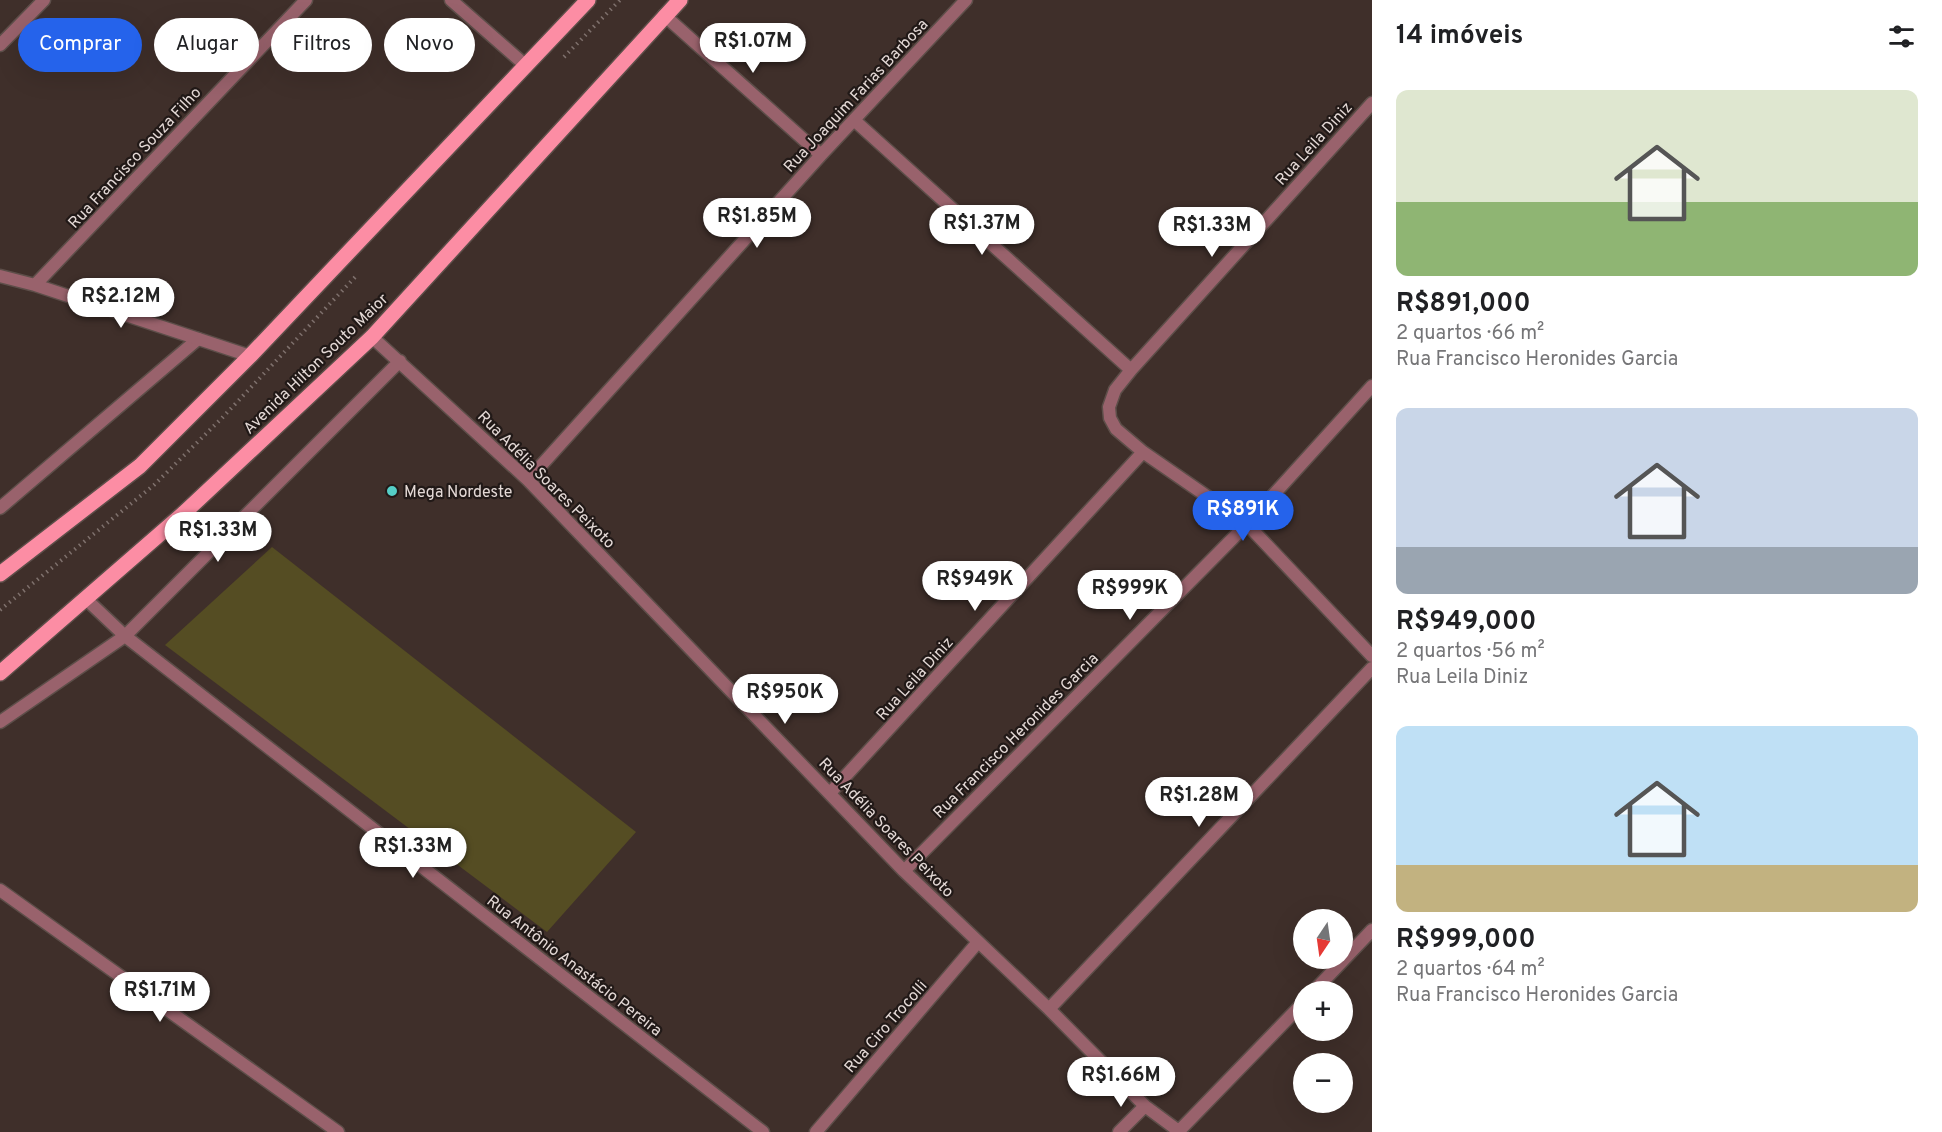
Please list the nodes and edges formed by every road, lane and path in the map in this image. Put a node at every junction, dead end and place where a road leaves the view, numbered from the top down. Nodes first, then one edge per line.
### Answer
1 (44, 0) edge
2 (306, 0) edge
3 (451, 0) edge
4 (588, 0) edge
5 (680, 0) edge
6 (966, 0) edge
7 (664, 15) junction
8 (0, 45) edge
9 (525, 65) junction
10 (1372, 103) edge
11 (854, 120) junction
12 (821, 155) junction
13 (0, 276) edge
14 (35, 285) junction
15 (372, 337) junction
16 (198, 339) junction
17 (250, 356) junction
18 (400, 361) junction
19 (1131, 370) junction
20 (1372, 386) edge
21 (1143, 452) junction
22 (528, 480) junction
23 (0, 508) edge
24 (1247, 524) junction
25 (0, 574) edge
26 (86, 598) junction
27 (124, 636) junction
28 (1372, 656) edge
29 (1372, 668) edge
30 (0, 673) edge
31 (0, 722) edge
32 (831, 793) junction
33 (904, 871) junction
34 (0, 890) edge
35 (1372, 930) edge
36 (978, 942) junction
37 (1323, 981) edge
38 (1048, 1009) junction
39 (1293, 1013) edge
40 (1145, 1106) junction
41 (338, 1132) edge
42 (763, 1132) edge
43 (816, 1132) edge
44 (1119, 1132) edge
45 (1179, 1132) edge

1 - 8 street
2 - 14 street, Rua Francisco Souza Filho
3 - 9 street
4 - 9 main road
5 - 7 main road, Avenida Hilton Souto Maior
6 - 11 street, Rua Joaquim Farias Barbosa
7 - 12 street
7 - 15 main road, Avenida Hilton Souto Maior
9 - 17 main road
10 - 19 street, Rua Leila Diniz
11 - 12 street, Rua Joaquim Farias Barbosa
11 - 19 street
12 - 22 street, Rua Joaquim Farias Barbosa
13 - 14 street
14 - 16 street
15 - 18 street, Rua Adélia Soares Peixoto
15 - 26 main road, Avenida Hilton Souto Maior
16 - 17 street
16 - 23 street
17 - 25 main road
18 - 22 street, Rua Adélia Soares Peixoto
18 - 27 street
19 - 21 street, Rua Leila Diniz
20 - 24 street, Rua Francisco Heronides Garcia
21 - 24 street
21 - 32 street, Rua Leila Diniz
22 - 32 street, Rua Adélia Soares Peixoto
24 - 28 street
24 - 33 street, Rua Francisco Heronides Garcia
26 - 27 street, Rua Antônio Anastácio Pereira
26 - 30 main road, Avenida Hilton Souto Maior
27 - 31 street
27 - 42 street, Rua Antônio Anastácio Pereira
29 - 38 street
32 - 33 street, Rua Adélia Soares Peixoto
33 - 36 street, Rua Adélia Soares Peixoto
34 - 41 street
35 - 37 street
36 - 38 street, Rua Adélia Soares Peixoto
36 - 43 street, Rua Ciro Trocolli
38 - 40 street, Rua Adélia Soares Peixoto
39 - 45 street
40 - 44 street
40 - 45 street, Rua Adélia Soares Peixoto

